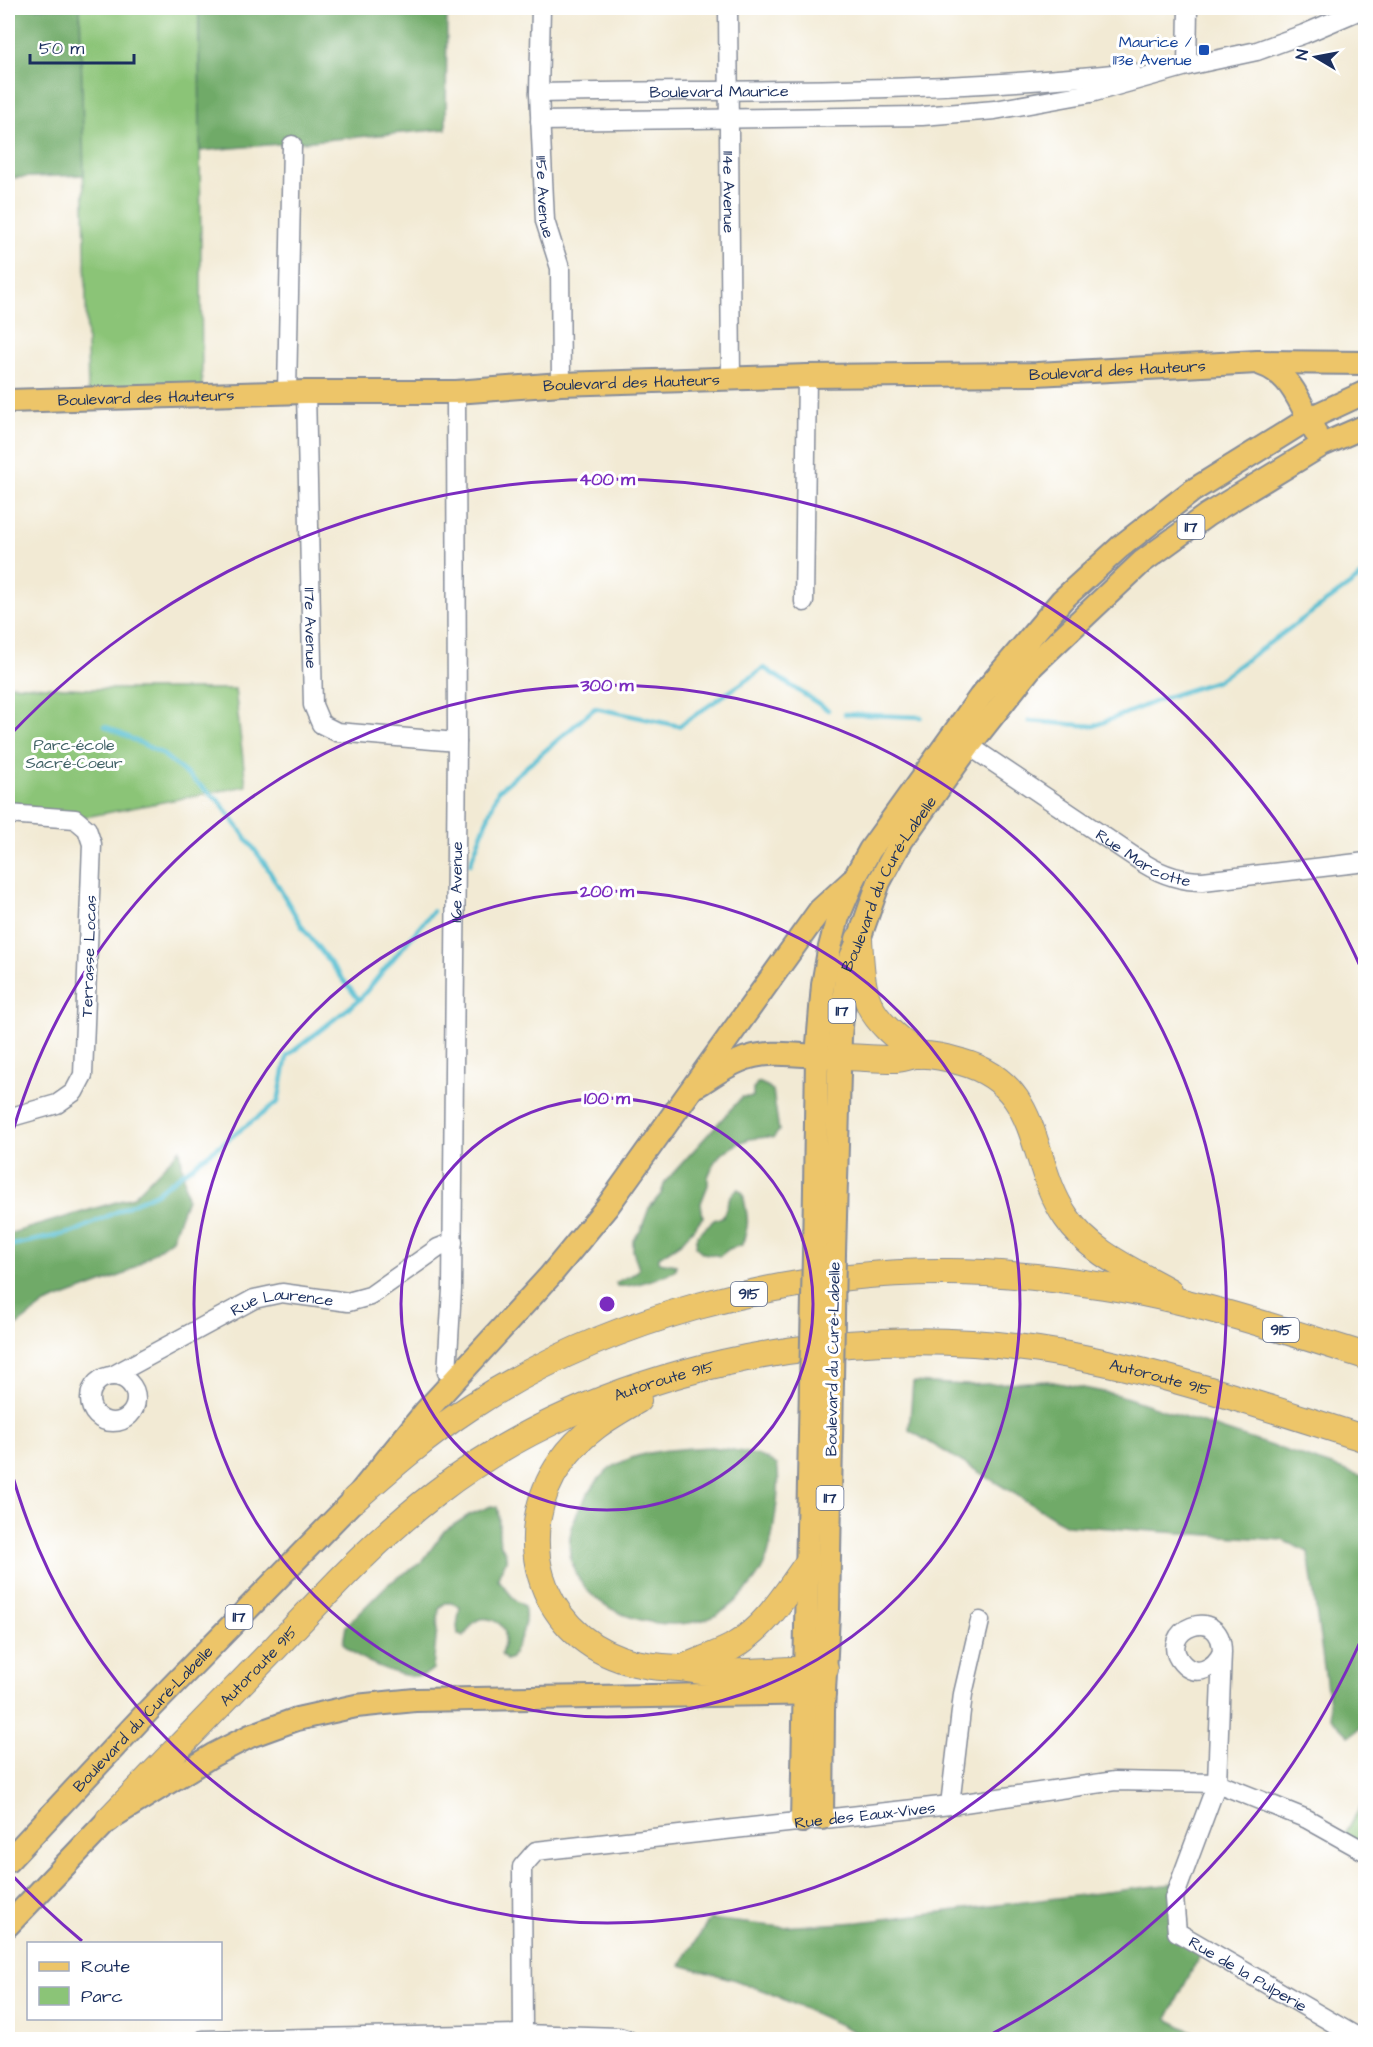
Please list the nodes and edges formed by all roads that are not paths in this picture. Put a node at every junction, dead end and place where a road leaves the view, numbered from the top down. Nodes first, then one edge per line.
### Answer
1 (541, 8) edge
2 (728, 8) edge
3 (1188, 8) edge
4 (1365, 8) edge
5 (1187, 66) junction
6 (899, 87) junction
7 (728, 90) junction
8 (539, 93) junction
9 (896, 116) junction
10 (728, 119) junction
11 (540, 121) junction
12 (292, 145) dead end
13 (1257, 362) junction
14 (1365, 363) edge
15 (807, 376) junction
16 (730, 378) junction
17 (561, 384) junction
18 (297, 392) junction
19 (456, 392) junction
20 (1365, 392) edge
21 (8, 401) edge
22 (1308, 418) junction
23 (1365, 426) edge
24 (1322, 445) junction
25 (804, 602) dead end
26 (960, 741) junction
27 (457, 742) junction
28 (8, 814) edge
29 (1365, 862) edge
30 (854, 879) junction
31 (859, 939) junction
32 (919, 1055) junction
33 (828, 1057) junction
34 (691, 1090) junction
35 (8, 1118) edge
36 (453, 1242) junction
37 (1195, 1305) junction
38 (1365, 1356) edge
39 (112, 1376) dead end
40 (676, 1376) junction
41 (446, 1381) junction
42 (821, 1382) junction
43 (1365, 1439) edge
44 (355, 1499) junction
45 (807, 1564) junction
46 (980, 1621) dead end
47 (1222, 1652) dead end
48 (682, 1668) junction
49 (814, 1681) junction
50 (1217, 1783) junction
51 (950, 1805) junction
52 (109, 1819) junction
53 (812, 1819) junction
54 (1365, 1852) edge
55 (8, 1861) edge
56 (8, 1925) edge
57 (524, 2034) junction
58 (1365, 2037) edge
59 (203, 2040) edge
60 (628, 2040) edge

1 - 8 street, 115e Avenue
2 - 7 street, 114e Avenue
3 - 5 street
4 - 5 street, Boulevard Maurice
5 - 6 street, Boulevard Maurice
5 - 9 street, Boulevard Maurice
6 - 7 street, Boulevard Maurice
6 - 9 street
7 - 8 street, Boulevard Maurice
7 - 10 street, 114e Avenue
8 - 11 street, 115e Avenue
9 - 10 street, Boulevard Maurice
10 - 11 street, Boulevard Maurice
10 - 16 street, 114e Avenue
11 - 17 street, 115e Avenue
12 - 18 street, 117e Avenue
13 - 14 main road, Boulevard des Hauteurs
13 - 15 main road, Boulevard des Hauteurs
13 - 22 main road
15 - 16 main road, Boulevard des Hauteurs
15 - 25 street
16 - 17 main road, Boulevard des Hauteurs
17 - 19 main road, Boulevard des Hauteurs
18 - 19 main road, Boulevard des Hauteurs
18 - 21 main road, Boulevard des Hauteurs
18 - 27 street, 117e Avenue
19 - 27 street, 116e Avenue
20 - 22 main road, Boulevard du Curé-Labelle / 117
22 - 24 main road
22 - 26 main road, Boulevard du Curé-Labelle / 117
23 - 24 main road, Boulevard du Curé-Labelle / 117
24 - 26 main road, Boulevard du Curé-Labelle / 117
26 - 29 street, Rue Marcotte
26 - 30 main road, Boulevard du Curé-Labelle / 117
26 - 31 main road, Boulevard du Curé-Labelle / 117
27 - 36 street, 116e Avenue
28 - 35 street, Terrasse Locas
30 - 33 main road, Boulevard du Curé-Labelle
30 - 34 main road, Boulevard du Curé-Labelle
31 - 32 highway
31 - 33 main road, Boulevard du Curé-Labelle / 117
32 - 33 highway
32 - 37 highway
33 - 34 main road
33 - 42 main road, Boulevard du Curé-Labelle, bridge
34 - 41 main road, Boulevard du Curé-Labelle
36 - 39 street, Rue Laurence
36 - 41 street, 116e Avenue
37 - 38 highway, 915
37 - 44 highway, 915
40 - 43 highway, Autoroute 915
40 - 48 highway
40 - 52 highway, Autoroute 915
41 - 44 main road, Boulevard du Curé-Labelle
42 - 45 main road, Boulevard du Curé-Labelle
42 - 49 main road, Boulevard du Curé-Labelle / 117
44 - 55 main road, Boulevard du Curé-Labelle / 117
45 - 48 highway
45 - 49 main road, Boulevard du Curé-Labelle
46 - 51 street
47 - 50 street
48 - 49 highway
49 - 52 main road
49 - 53 main road, 117
50 - 51 street, Rue des Eaux-Vives
50 - 54 street, Rue des Eaux-Vives
50 - 58 street, Rue de la Pulperie
51 - 53 street, Rue des Eaux-Vives
52 - 56 main road
53 - 57 street, Rue des Eaux-Vives
57 - 59 street
57 - 60 street

